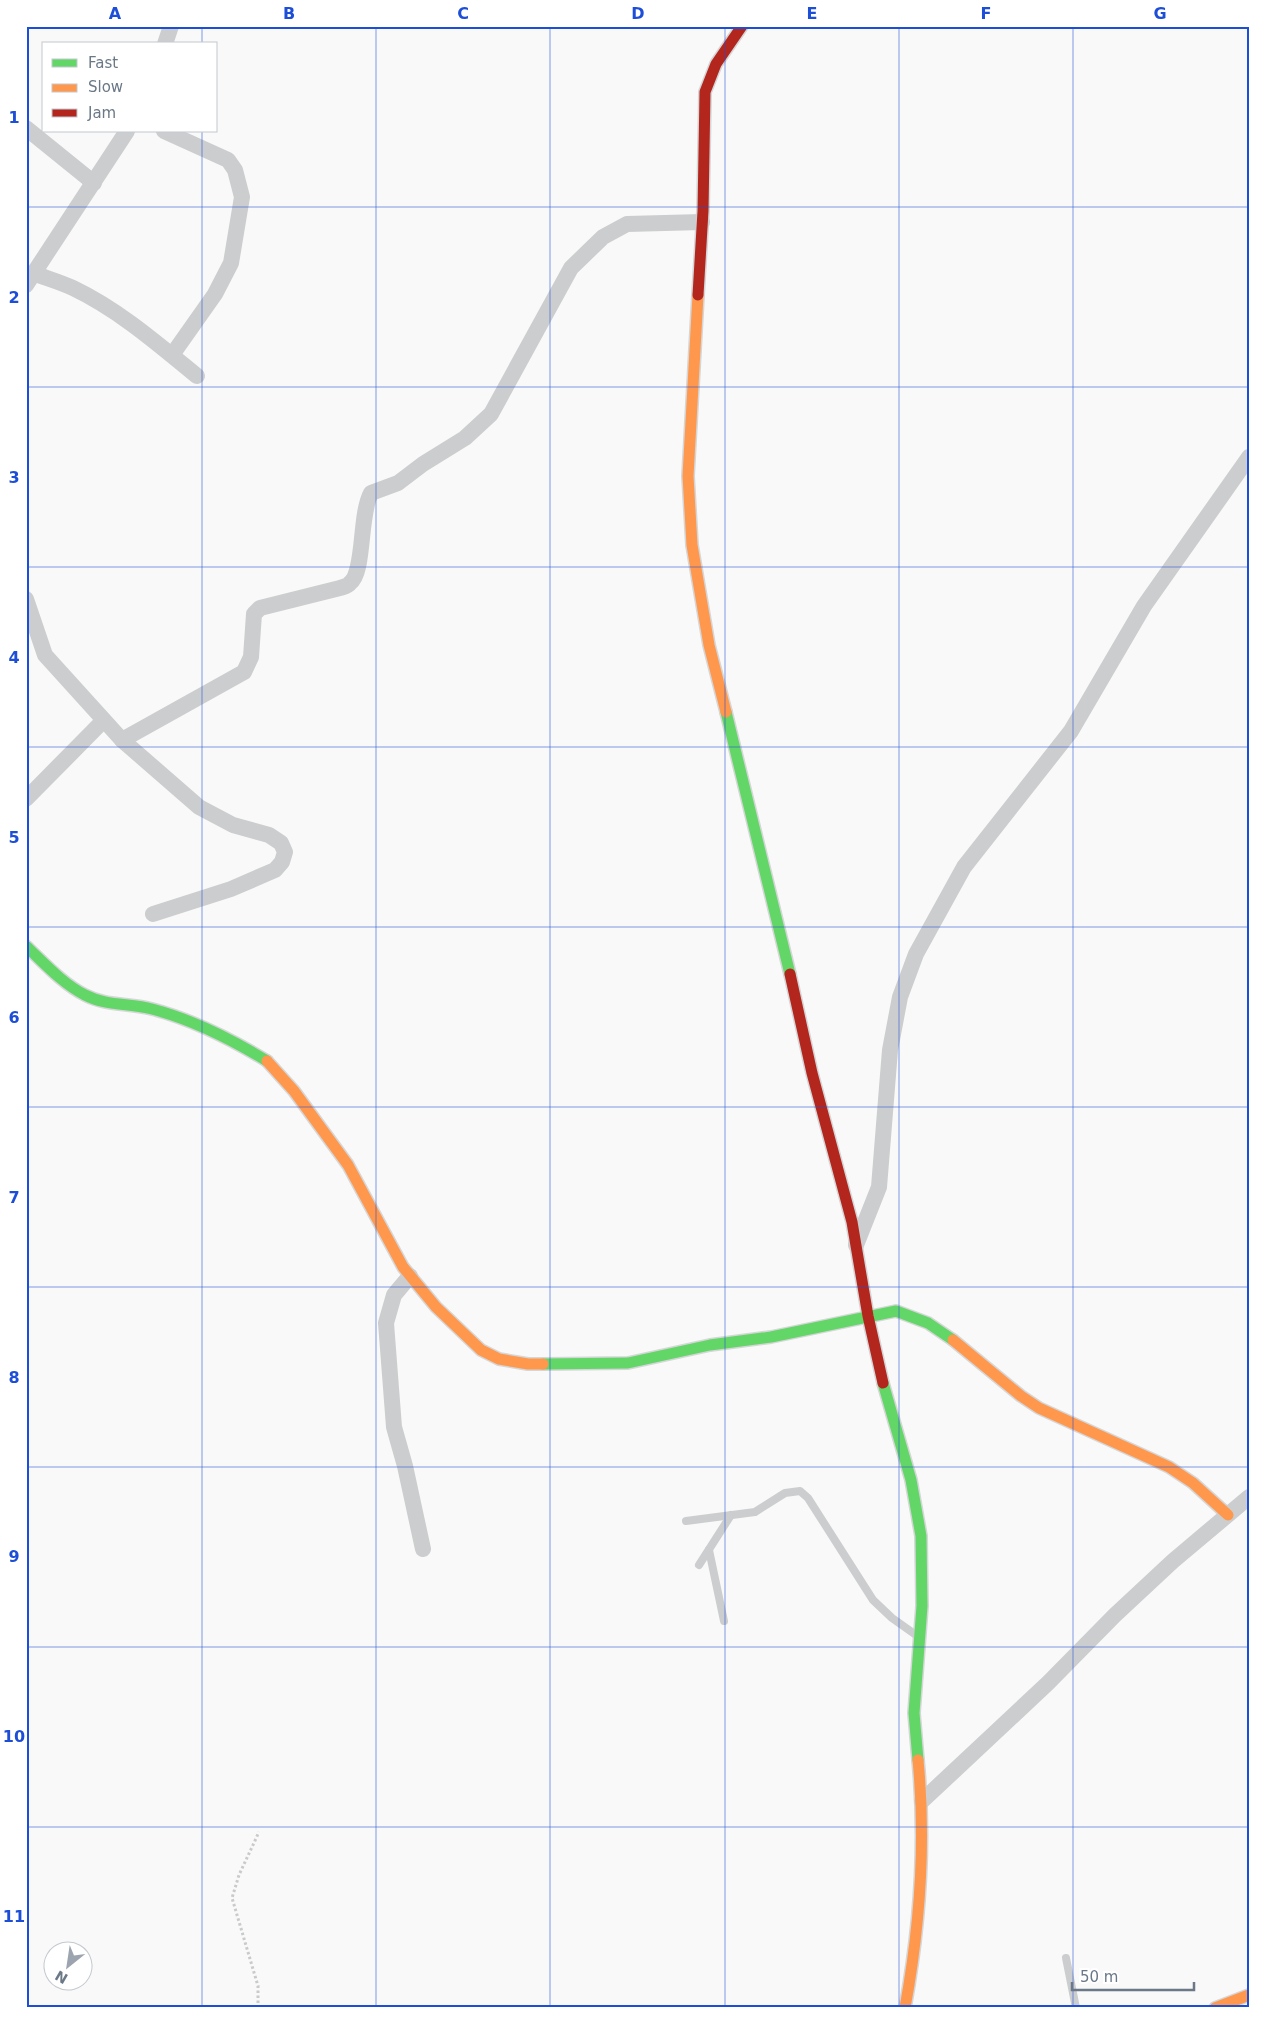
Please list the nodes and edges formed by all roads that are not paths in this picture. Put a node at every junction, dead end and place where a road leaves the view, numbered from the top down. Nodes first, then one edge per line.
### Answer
1 (171, 26) edge
2 (742, 26) edge
3 (167, 42) edge
4 (26, 128) edge
5 (126, 132) edge
6 (166, 132) edge
7 (94, 183) junction
8 (702, 222) junction
9 (30, 279) edge
10 (172, 355) junction
11 (198, 376) dead end
12 (1249, 457) edge
13 (26, 599) edge
14 (104, 721) junction
15 (122, 740) junction
16 (26, 799) edge
17 (153, 914) dead end
18 (26, 946) edge
19 (856, 1245) junction
20 (410, 1276) junction
21 (868, 1316) junction
22 (1249, 1497) edge
23 (731, 1515) junction
24 (1228, 1515) junction
25 (686, 1521) dead end
26 (422, 1549) dead end
27 (709, 1550) junction
28 (698, 1565) dead end
29 (724, 1621) dead end
30 (920, 1637) junction
31 (922, 1801) junction
32 (1066, 1958) dead end
33 (1249, 1995) edge
34 (905, 2008) edge
35 (1076, 2008) edge
36 (1215, 2008) edge

1 - 3 street
2 - 8 street
4 - 7 street
5 - 7 street
6 - 10 street
7 - 9 street
8 - 15 street
8 - 19 street
9 - 10 street
10 - 11 street
12 - 19 street
13 - 14 street
14 - 15 street
14 - 16 street
15 - 17 street
18 - 20 street
19 - 21 street
20 - 21 street
20 - 26 street
21 - 24 street
21 - 30 street
22 - 24 street
23 - 25 lane
23 - 27 lane
23 - 30 lane
24 - 31 street
27 - 28 lane
27 - 29 lane
30 - 31 street
31 - 34 street
32 - 35 lane
33 - 36 street

